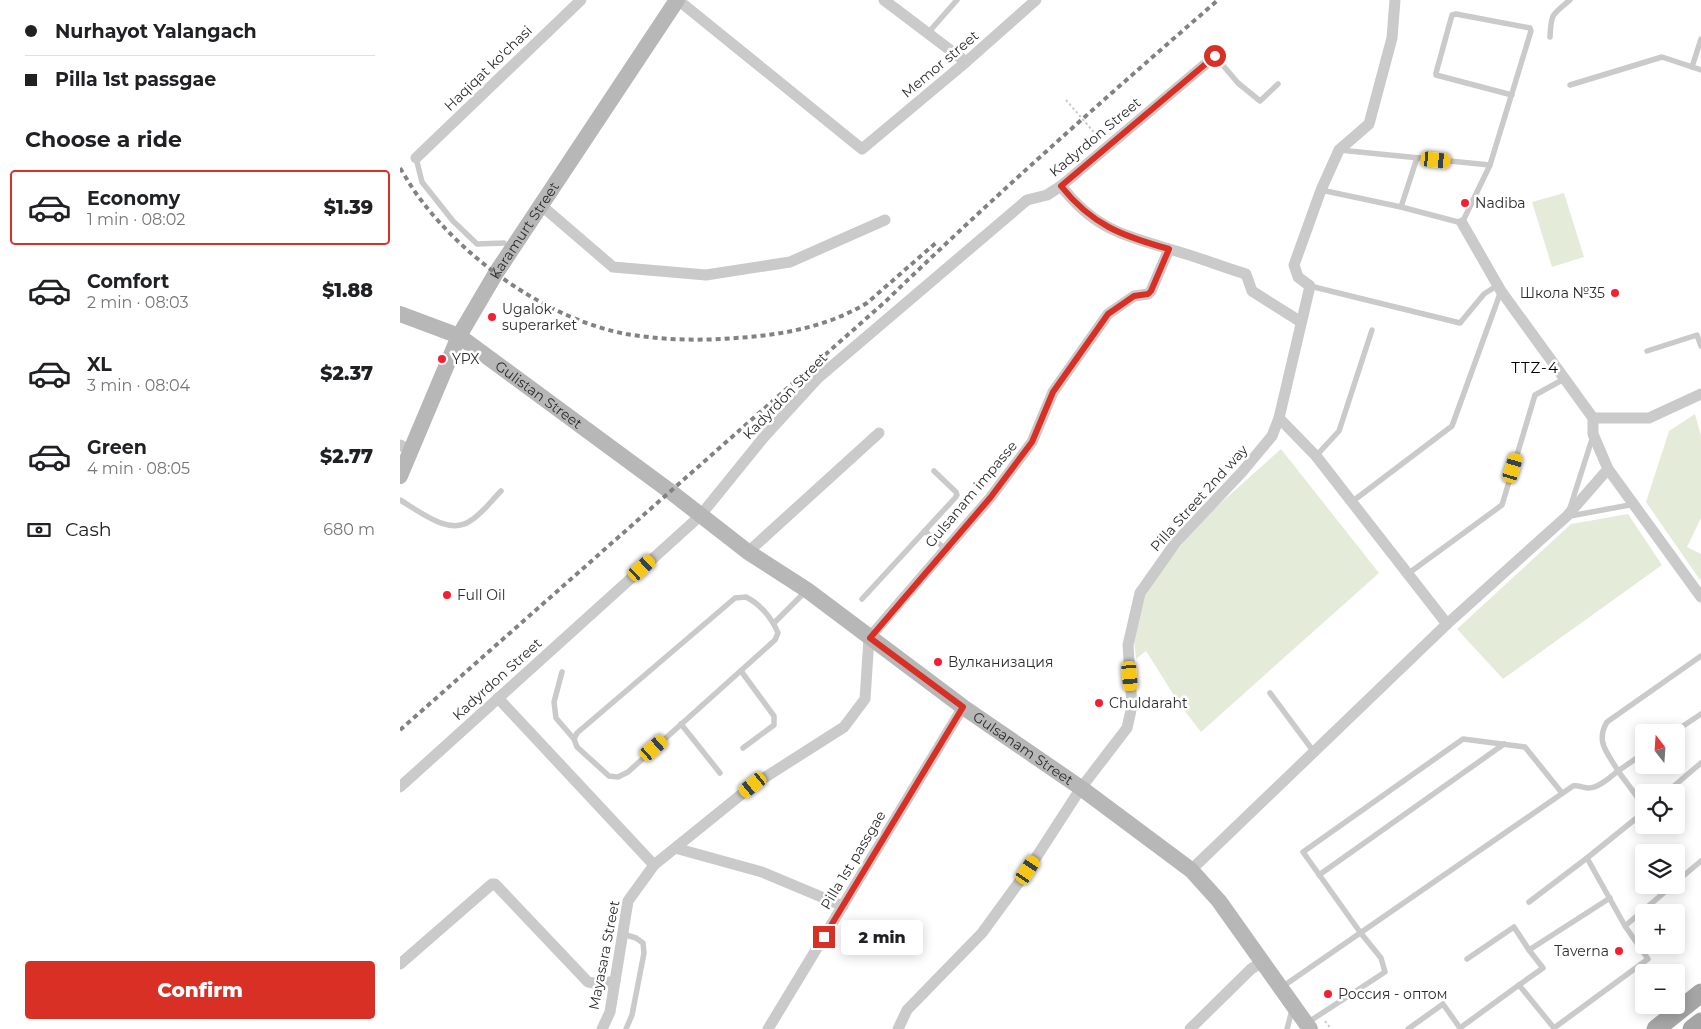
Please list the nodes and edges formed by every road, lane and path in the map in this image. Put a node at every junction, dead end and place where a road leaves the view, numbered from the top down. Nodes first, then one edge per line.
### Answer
1 (581, 0) edge
2 (669, 0) edge
3 (677, 0) edge
4 (884, 0) edge
5 (957, 0) edge
6 (1036, 0) edge
7 (1395, 0) edge
8 (1570, 0) edge
9 (928, 33) junction
10 (1550, 37) dead end
11 (1701, 39) edge
12 (1215, 56) joint
13 (966, 62) junction
14 (1692, 67) junction
15 (1701, 70) edge
16 (1278, 84) dead end
17 (1570, 85) dead end
18 (1512, 95) junction
19 (1066, 100) dead end
20 (1106, 147) junction
21 (1339, 150) junction
22 (416, 158) joint
23 (1418, 158) junction
24 (1490, 165) junction
25 (1061, 186) junction
26 (1321, 190) junction
27 (542, 206) junction
28 (1401, 206) junction
29 (885, 220) dead end
30 (1462, 223) junction
31 (504, 243) junction
32 (1169, 249) junction
33 (1310, 286) junction
34 (1499, 288) junction
35 (400, 314) edge
36 (1301, 322) junction
37 (1372, 330) dead end
38 (455, 334) junction
39 (1701, 346) edge
40 (1648, 351) dead end
41 (1564, 379) junction
42 (1701, 394) edge
43 (1280, 418) junction
44 (1593, 418) junction
45 (879, 433) dead end
46 (1593, 434) junction
47 (403, 448) edge
48 (1316, 456) junction
49 (1608, 469) junction
50 (934, 470) dead end
51 (400, 476) edge
52 (501, 491) dead end
53 (671, 492) joint
54 (400, 500) edge
55 (1353, 501) junction
56 (1635, 504) junction
57 (700, 516) junction
58 (1567, 516) junction
59 (925, 531) junction
60 (945, 549) junction
61 (748, 552) junction
62 (1408, 573) junction
63 (807, 590) junction
64 (1701, 597) edge
65 (862, 599) dead end
66 (774, 623) junction
67 (1447, 624) junction
68 (870, 638) junction
69 (1701, 656) edge
70 (741, 671) junction
71 (562, 672) dead end
72 (1270, 693) dead end
73 (498, 698) junction
74 (963, 707) junction
75 (1701, 714) edge
76 (682, 724) junction
77 (1685, 725) edge
78 (574, 740) junction
79 (1504, 744) junction
80 (743, 748) dead end
81 (1314, 752) junction
82 (1635, 759) edge
83 (1701, 763) edge
84 (1618, 771) junction
85 (720, 773) dead end
86 (1676, 784) edge
87 (400, 787) edge
88 (1081, 788) junction
89 (1562, 793) junction
90 (1635, 794) edge
91 (1635, 819) edge
92 (675, 848) junction
93 (1587, 858) junction
94 (1701, 861) edge
95 (654, 865) junction
96 (1191, 870) junction
97 (1319, 874) junction
98 (1685, 874) edge
99 (1662, 894) edge
100 (1610, 898) junction
101 (1528, 902) dead end
102 (843, 906) junction
103 (1625, 926) junction
104 (1360, 932) junction
105 (622, 934) junction
106 (1529, 950) junction
107 (1467, 959) dead end
108 (1262, 962) junction
109 (400, 964) edge
110 (614, 981) junction
111 (1519, 985) junction
112 (1280, 988) junction
113 (1701, 993) edge
114 (1293, 1005) junction
115 (1701, 1022) edge
116 (1308, 1026) edge
117 (602, 1029) edge
118 (626, 1029) edge
119 (768, 1029) edge
120 (898, 1029) edge
121 (1190, 1029) edge
122 (1287, 1029) edge
123 (1408, 1029) edge
124 (1656, 1029) edge
125 (1692, 1029) edge

1 - 22 street, Haqiqat ko'chasi
2 - 31 main road, Karamurt Street
3 - 13 street, Memor street
3 - 27 main road, Karamurt Street
4 - 9 street
5 - 9 lane
6 - 13 street, Memor street
7 - 21 street
8 - 10 lane
9 - 13 street
11 - 14 lane
12 - 16 lane
12 - 20 street, Kadyrdon Street
14 - 15 lane
14 - 17 lane
18 - 18 lane
18 - 24 lane
19 - 20 path
20 - 25 street, Kadyrdon Street
21 - 23 lane
21 - 26 street
22 - 31 lane
23 - 24 lane
23 - 28 lane
24 - 30 lane
25 - 32 street
25 - 57 street, Kadyrdon Street
26 - 28 lane
26 - 33 street
27 - 29 street
27 - 38 main road, Karamurt Street
28 - 30 lane
30 - 34 street
31 - 38 main road, Karamurt Street
32 - 36 street
32 - 60 street, Gulsanam impasse
33 - 34 lane
33 - 36 street, Pilla Street 2nd way
34 - 41 street
34 - 55 lane
35 - 38 main road, Gulistan Street
36 - 43 street, Pilla Street 2nd way
37 - 48 lane
38 - 47 main road, Karamurt Street
38 - 53 main road, Gulistan Street
39 - 40 lane
41 - 44 street
41 - 62 lane
42 - 44 street
43 - 48 street
43 - 88 street, Pilla Street 2nd way
44 - 46 street
45 - 61 street
46 - 49 street
46 - 58 lane
47 - 51 main road, Karamurt Street
48 - 55 street
49 - 56 street
49 - 58 street
50 - 59 lane
52 - 54 lane
53 - 57 main road, Gulsanam Street
55 - 62 street
56 - 58 lane
56 - 64 street
57 - 61 main road, Gulsanam Street
57 - 73 street, Kadyrdon Street
58 - 67 street
59 - 60 lane
59 - 65 lane
60 - 68 street, Gulsanam impasse
61 - 63 main road, Gulsanam Street
62 - 67 street
63 - 66 lane
63 - 68 main road, Gulsanam Street
66 - 70 lane
66 - 78 lane
67 - 81 street
68 - 74 main road, Gulsanam Street
68 - 92 street, Mayasara Street
69 - 84 lane
70 - 76 lane
70 - 80 lane
71 - 78 lane
72 - 81 lane
73 - 87 street, Kadyrdon Street
73 - 95 street
74 - 88 main road, Gulsanam Street
74 - 102 street, Pilla 1st passgae
75 - 77 lane
76 - 78 lane
76 - 85 lane
79 - 89 lane
79 - 97 lane
79 - 97 lane
81 - 96 street
82 - 84 lane
83 - 86 lane
84 - 89 lane
84 - 90 lane
88 - 96 main road, Gulsanam Street
88 - 120 street, Pilla Street 2nd way
89 - 104 lane
91 - 93 lane
92 - 95 street, Mayasara Street
92 - 102 street
93 - 100 lane
93 - 101 lane
94 - 98 lane
95 - 105 street, Mayasara Street
96 - 108 main road, Gulsanam Street
97 - 104 lane
99 - 103 lane
100 - 103 lane
100 - 106 lane
102 - 119 street, Pilla 1st passgae
103 - 111 lane
104 - 112 lane
104 - 116 lane
105 - 110 street, Mayasara Street
105 - 118 lane
106 - 107 lane
106 - 111 lane
108 - 112 main road, Gulsanam Street
108 - 121 street
109 - 110 street
110 - 117 street, Mayasara Street
111 - 123 lane
112 - 114 main road, Gulsanam Street
113 - 124 main road
114 - 116 main road, Gulsanam Street
114 - 122 lane
115 - 125 main road

